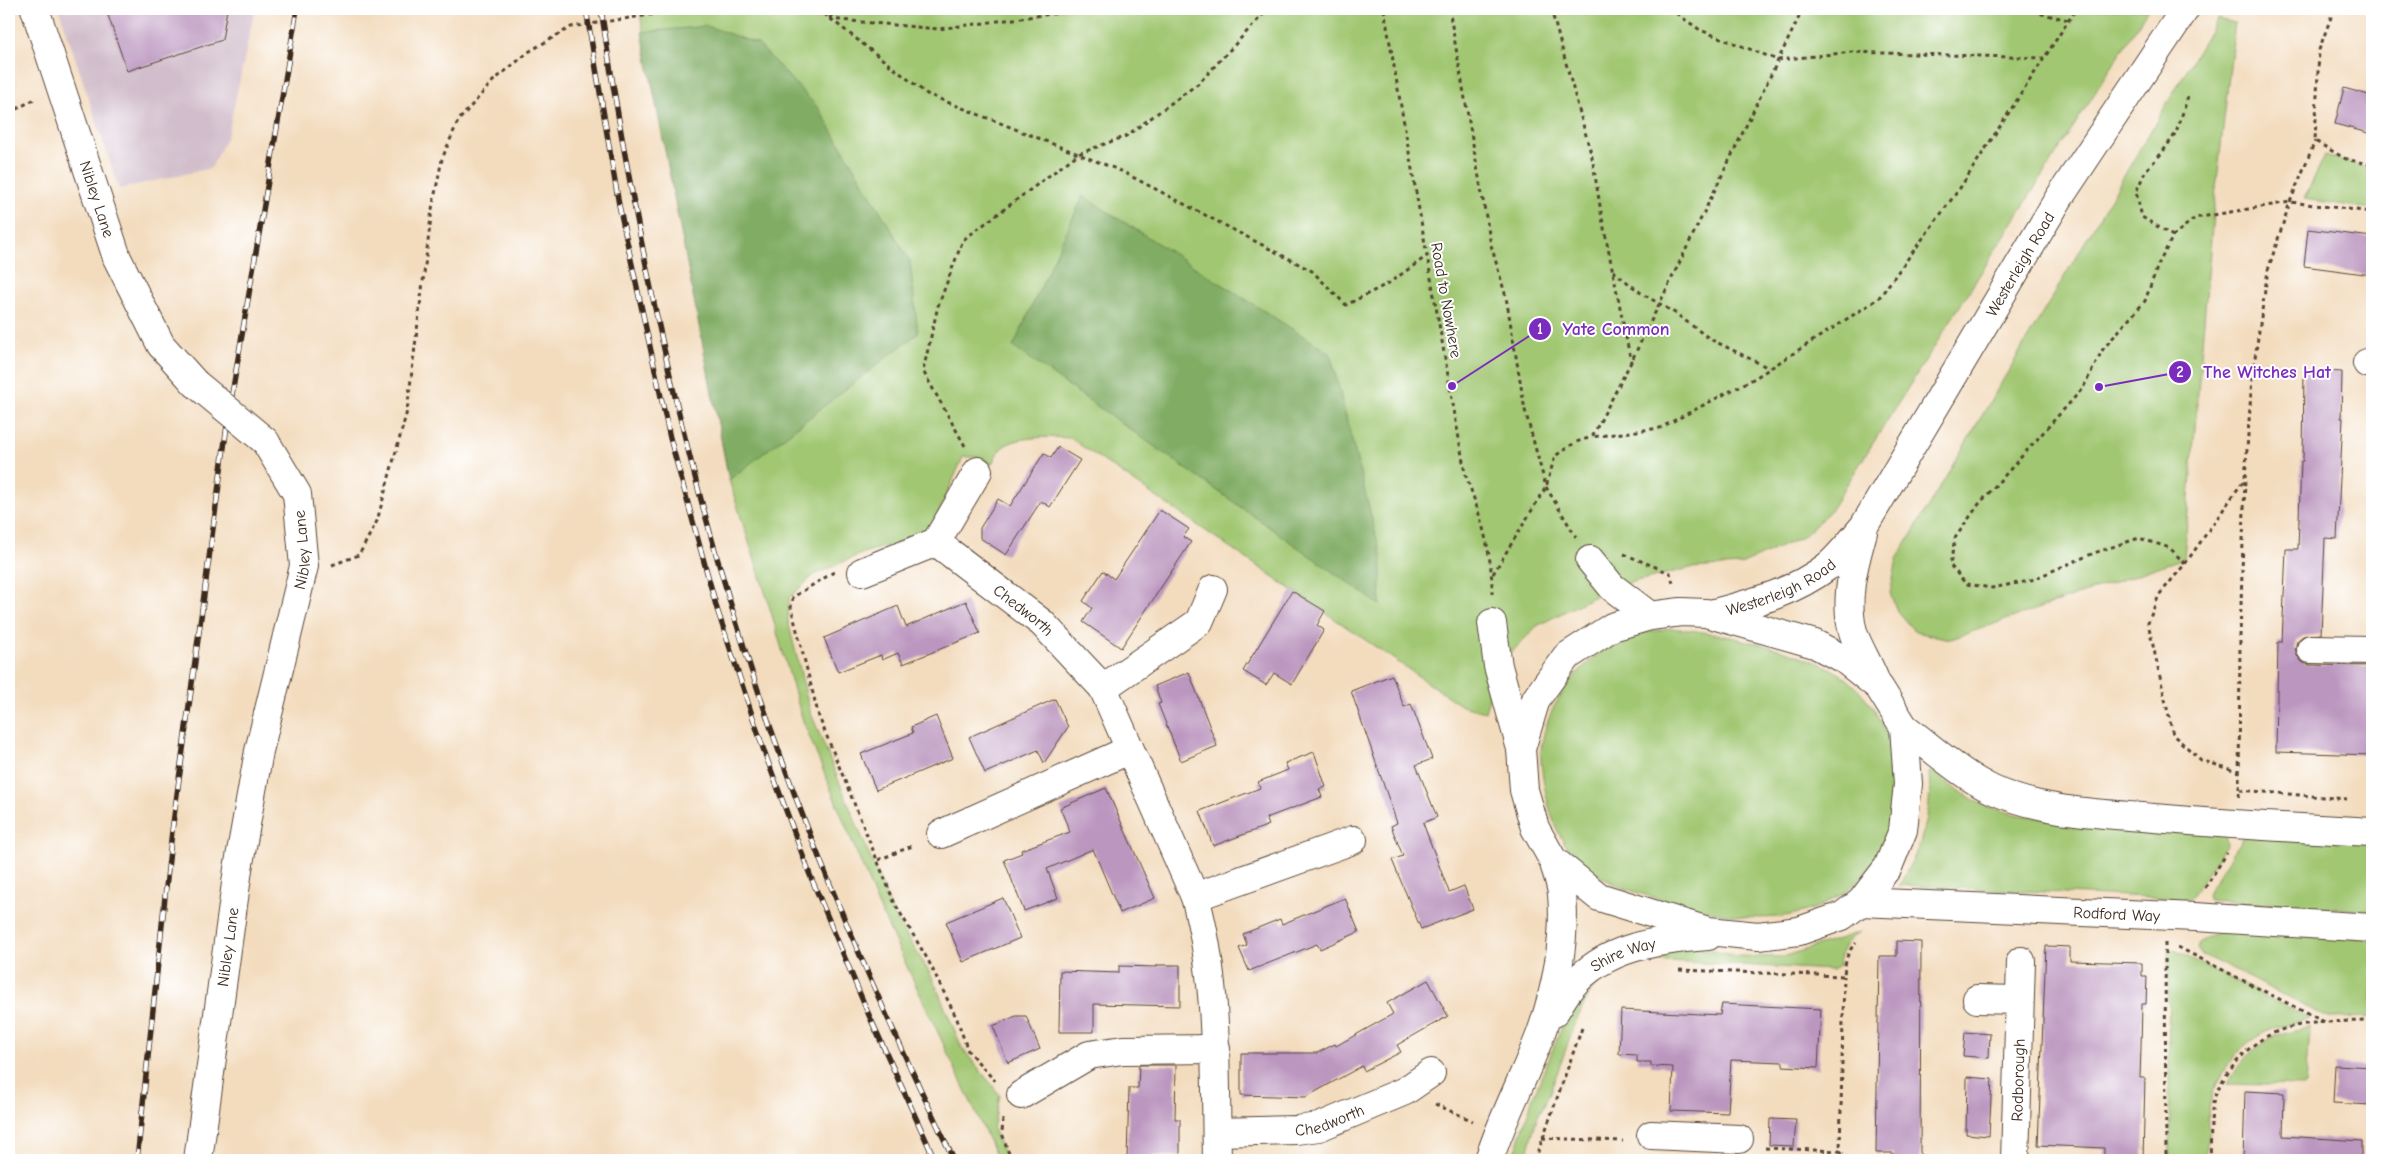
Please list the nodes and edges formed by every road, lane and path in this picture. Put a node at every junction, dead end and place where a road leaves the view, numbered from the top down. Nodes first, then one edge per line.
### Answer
1 (35, 9) edge
2 (688, 9) edge
3 (818, 9) edge
4 (851, 9) edge
5 (1089, 9) edge
6 (1268, 9) edge
7 (1384, 9) edge
8 (1449, 9) edge
9 (1551, 9) edge
10 (1670, 9) edge
11 (1803, 9) edge
12 (2034, 9) edge
13 (2076, 9) edge
14 (2185, 9) edge
15 (2334, 9) edge
16 (828, 19) junction
17 (2069, 20) junction
18 (2044, 58) junction
19 (1778, 60) junction
20 (2189, 94) dead end
21 (2315, 141) junction
22 (1078, 154) junction
23 (2372, 165) edge
24 (2290, 202) junction
25 (2372, 212) edge
26 (2173, 236) junction
27 (1427, 256) junction
28 (1613, 271) junction
29 (1660, 304) junction
30 (1631, 362) junction
31 (1769, 368) junction
32 (1592, 437) junction
33 (978, 471) joint
34 (2245, 478) junction
35 (1546, 487) junction
36 (1864, 526) junction
37 (936, 542) junction
38 (1590, 560) junction
39 (2185, 564) junction
40 (304, 566) junction
41 (862, 572) joint
42 (1493, 575) junction
43 (1213, 589) dead end
44 (1680, 612) junction
45 (1709, 614) junction
46 (1650, 616) junction
47 (1492, 623) joint
48 (2311, 648) dead end
49 (2372, 650) edge
50 (1879, 687) junction
51 (1103, 688) junction
52 (1904, 727) junction
53 (1129, 750) junction
54 (1521, 750) junction
55 (2240, 772) junction
56 (2240, 790) junction
57 (2353, 800) dead end
58 (2236, 825) junction
59 (2372, 832) edge
60 (941, 834) joint
61 (1353, 840) dead end
62 (878, 860) junction
63 (1553, 860) junction
64 (1195, 896) junction
65 (1862, 902) junction
66 (2195, 917) junction
67 (2372, 928) edge
68 (1736, 934) junction
69 (1859, 941) dead end
70 (2021, 961) dead end
71 (1670, 970) dead end
72 (1844, 976) junction
73 (1977, 999) dead end
74 (2018, 1000) junction
75 (2372, 1021) edge
76 (2324, 1022) junction
77 (1584, 1023) dead end
78 (1541, 1033) junction
79 (1216, 1049) junction
80 (1431, 1073) dead end
81 (1010, 1090) joint
82 (1405, 1091) junction
83 (1003, 1117) dead end
84 (1217, 1132) junction
85 (1498, 1132) junction
86 (1651, 1136) joint
87 (1542, 1138) junction
88 (1751, 1144) joint
89 (1695, 1149) edge
90 (1840, 1151) junction
91 (198, 1160) edge
92 (1011, 1160) edge
93 (1218, 1160) edge
94 (1489, 1160) edge
95 (1535, 1160) edge
96 (1850, 1160) edge
97 (2015, 1160) edge
98 (2166, 1160) edge
99 (2210, 1160) edge

1 - 40 street, Nibley Lane, bridge
2 - 40 path
3 - 16 path
4 - 16 path
5 - 16 path
6 - 22 path
7 - 27 path, Road to Nowhere
8 - 35 path
9 - 28 path
10 - 19 path
11 - 19 path
12 - 17 path
13 - 17 path
14 - 36 street, Westerleigh Road
15 - 21 path
16 - 22 path
17 - 18 path
18 - 19 path
18 - 31 path
19 - 29 path
20 - 26 path
21 - 23 path
21 - 24 path
22 - 27 path
22 - 33 path
24 - 25 path
24 - 26 path
24 - 34 path
26 - 39 path
27 - 42 path, Road to Nowhere
28 - 29 path
28 - 30 path
29 - 30 path
29 - 31 path
30 - 32 path
31 - 32 path
32 - 35 path
33 - 37 street
34 - 39 path
34 - 55 path
35 - 38 path
35 - 42 path
36 - 45 street, Westerleigh Road
36 - 50 street, Westerleigh Road
37 - 41 street
37 - 51 street, Chedworth
38 - 44 path
38 - 46 street
39 - 55 path
40 - 91 street, Nibley Lane
41 - 62 path
42 - 47 path, Road to Nowhere
43 - 51 street
44 - 45 street
44 - 46 street
45 - 50 street
46 - 54 street
47 - 54 street
48 - 49 street
50 - 52 street
51 - 53 street, Chedworth
52 - 58 street
52 - 65 street
53 - 60 street
53 - 64 street, Chedworth
54 - 63 street
55 - 56 path
56 - 57 path
56 - 58 path
58 - 59 street
58 - 66 path
60 - 62 path
61 - 64 street
62 - 81 path
63 - 68 street
63 - 78 street, Shire Way
64 - 79 street, Chedworth
65 - 66 street, Rodford Way
65 - 68 street
66 - 67 street, Rodford Way
68 - 78 street, Shire Way
69 - 72 path
70 - 74 street, Rodborough
71 - 72 path
72 - 90 path
73 - 74 street
74 - 97 street, Rodborough
75 - 76 path
76 - 98 path
76 - 99 path
77 - 87 path
78 - 85 street, Shire Way
79 - 81 street
79 - 84 street, Chedworth
80 - 82 street, Chedworth
82 - 84 street, Chedworth
82 - 85 path
83 - 92 path
84 - 93 street, Chedworth
85 - 94 street, Shire Way
86 - 87 path
86 - 89 street
87 - 95 path
88 - 89 street
88 - 90 path
90 - 96 path

